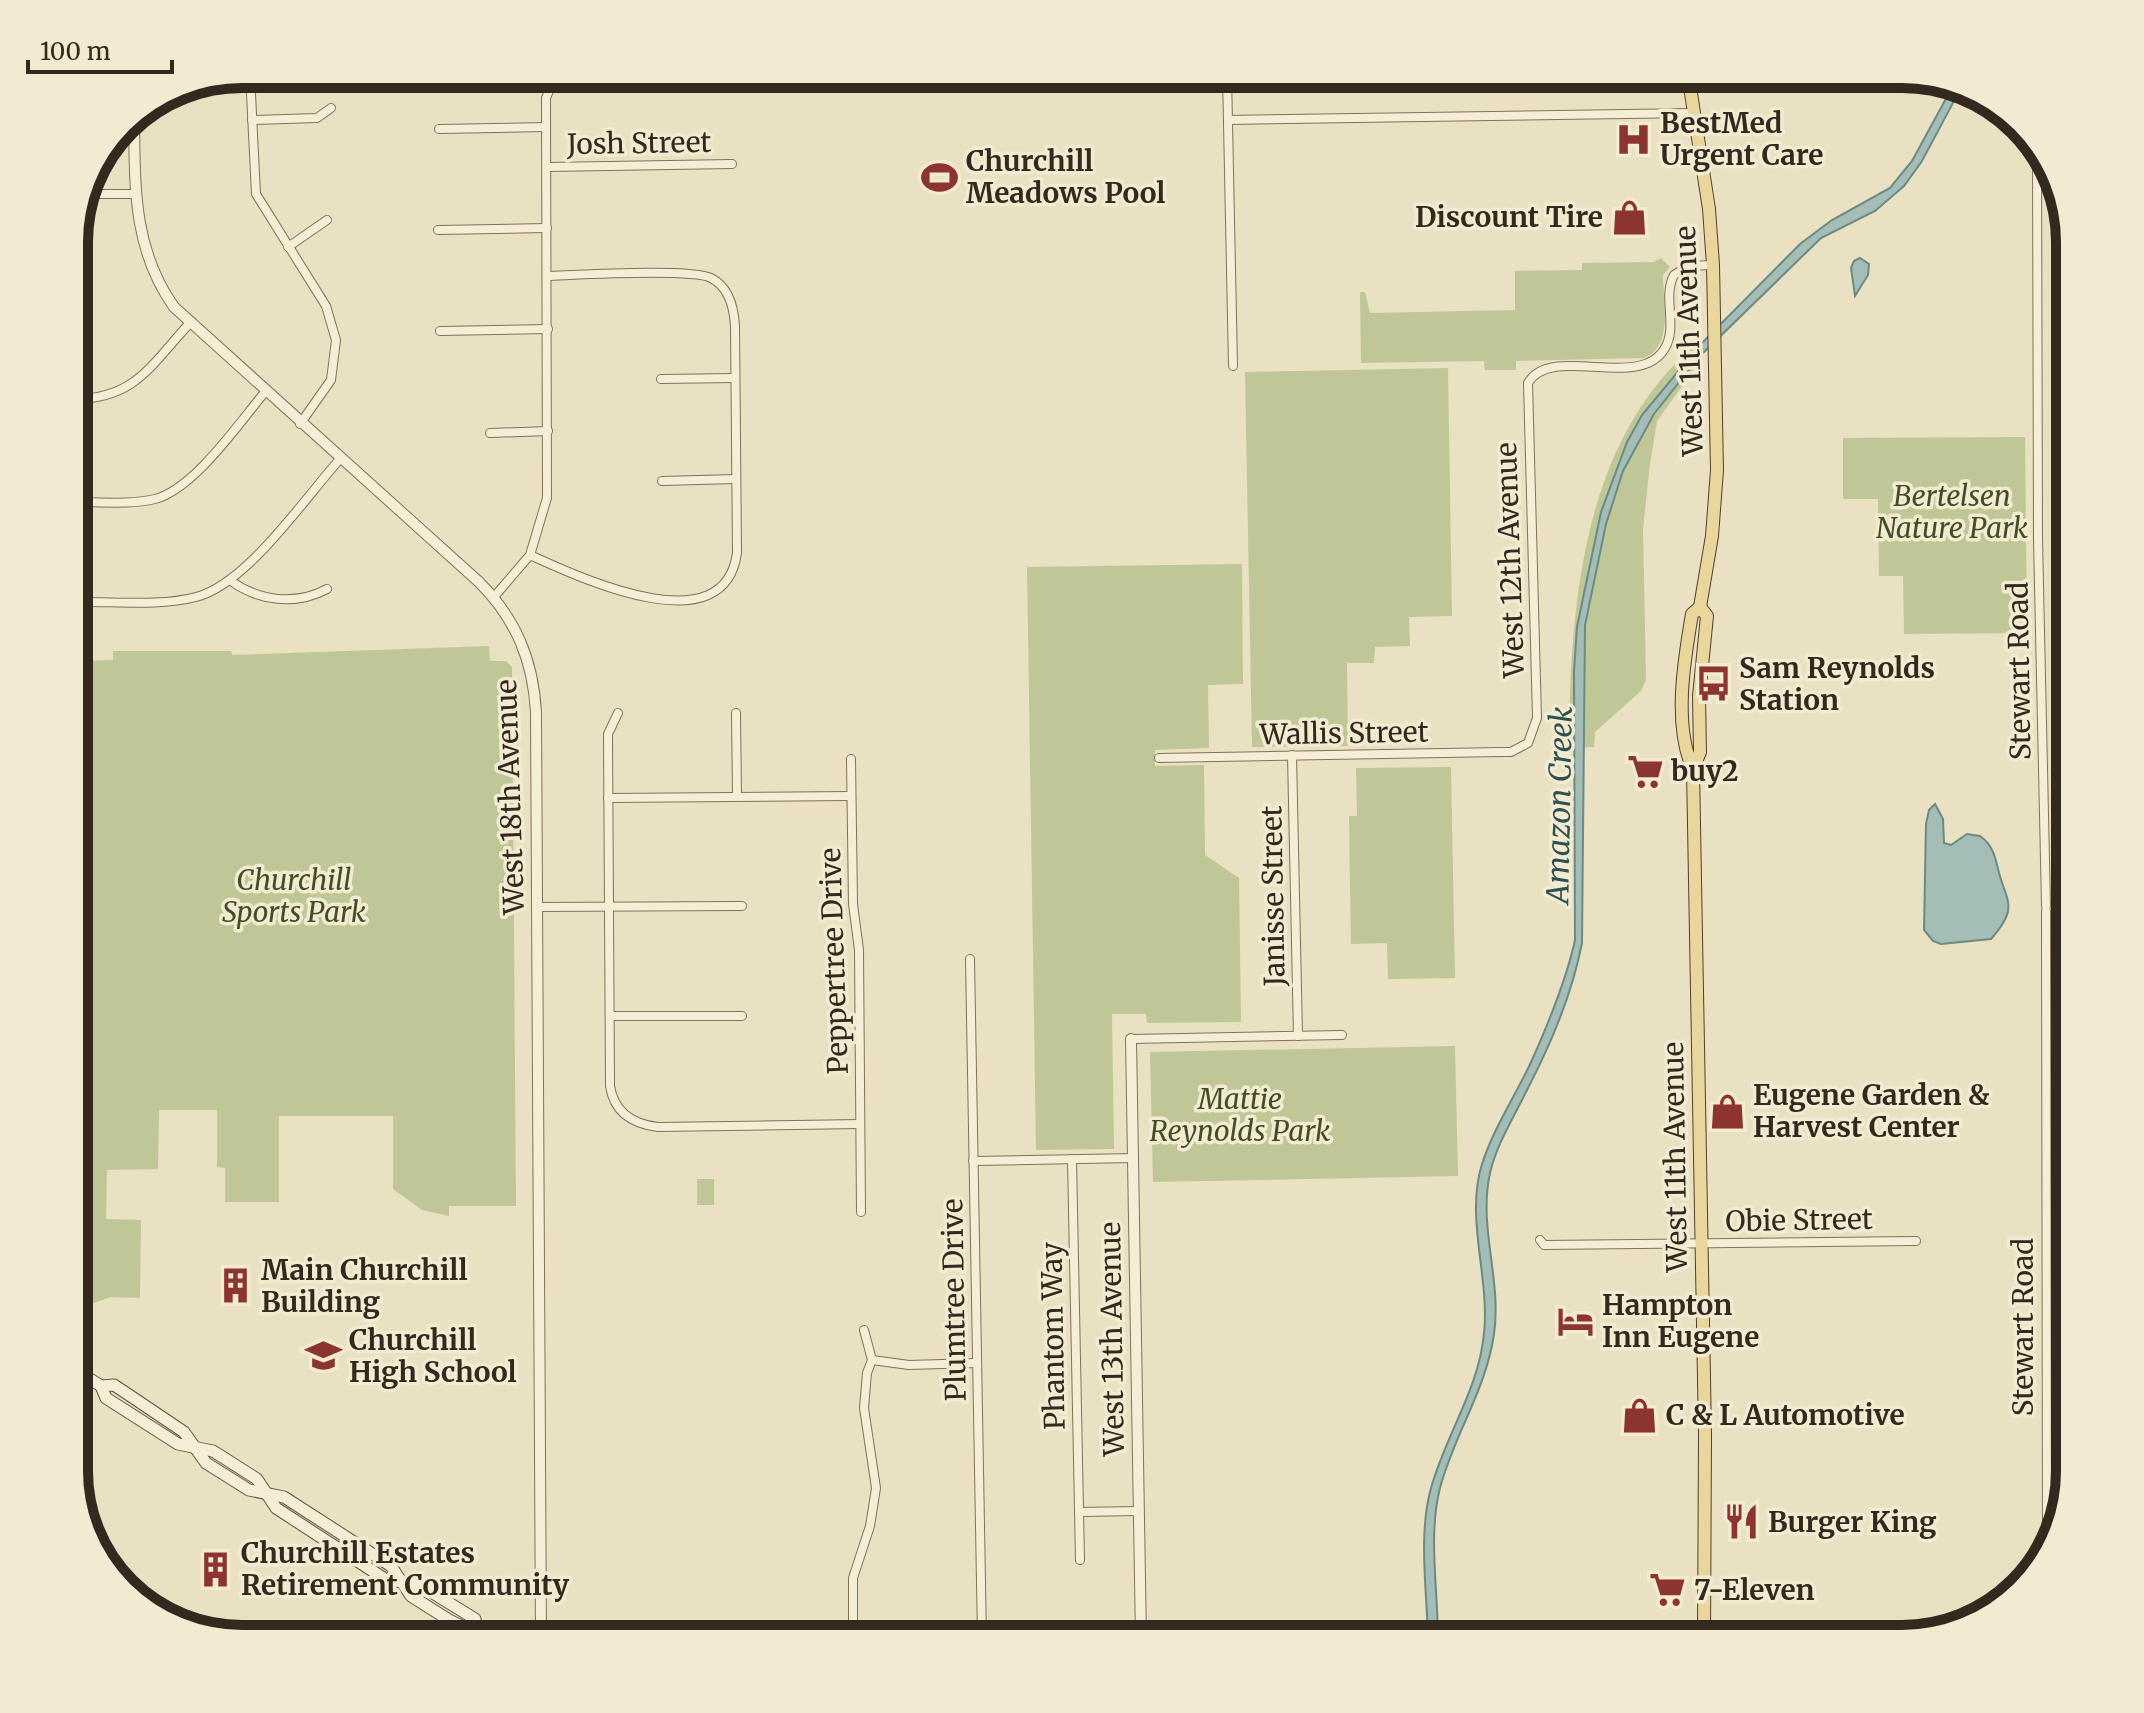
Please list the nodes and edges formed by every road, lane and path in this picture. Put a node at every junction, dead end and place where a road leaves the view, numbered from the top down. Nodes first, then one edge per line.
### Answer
1 (251, 88) edge
2 (550, 88) edge
3 (1227, 88) edge
4 (1690, 88) edge
5 (331, 108) dead end
6 (1694, 113) junction
7 (252, 120) junction
8 (1228, 120) junction
9 (546, 127) junction
10 (439, 129) dead end
11 (134, 132) edge
12 (732, 164) dead end
13 (547, 167) junction
14 (2037, 169) edge
15 (95, 194) edge
16 (135, 194) junction
17 (327, 220) dead end
18 (547, 228) junction
19 (438, 230) dead end
20 (288, 247) junction
21 (1713, 265) junction
22 (547, 276) junction
23 (189, 324) junction
24 (548, 329) junction
25 (440, 331) dead end
26 (1233, 366) dead end
27 (735, 378) junction
28 (661, 379) dead end
29 (265, 392) junction
30 (88, 398) edge
31 (300, 424) junction
32 (548, 431) junction
33 (490, 433) dead end
34 (340, 459) junction
35 (736, 479) junction
36 (662, 481) dead end
37 (88, 502) edge
38 (530, 555) junction
39 (231, 581) junction
40 (327, 589) dead end
41 (494, 597) junction
42 (88, 602) edge
43 (618, 713) dead end
44 (736, 713) dead end
45 (1528, 743) joint
46 (1292, 755) junction
47 (1159, 758) dead end
48 (851, 759) dead end
49 (737, 796) junction
50 (851, 796) junction
51 (608, 798) junction
52 (742, 906) dead end
53 (537, 907) junction
54 (608, 907) junction
55 (970, 959) dead end
56 (610, 1016) junction
57 (742, 1016) dead end
58 (1342, 1035) dead end
59 (1298, 1036) junction
60 (1131, 1039) joint
61 (860, 1124) junction
62 (1133, 1158) junction
63 (1072, 1159) junction
64 (973, 1161) junction
65 (861, 1212) dead end
66 (1540, 1240) dead end
67 (1916, 1241) dead end
68 (1701, 1244) junction
69 (864, 1330) dead end
70 (872, 1360) junction
71 (977, 1363) junction
72 (88, 1377) edge
73 (1139, 1511) junction
74 (1079, 1512) junction
75 (2047, 1523) edge
76 (1080, 1560) dead end
77 (476, 1625) edge
78 (541, 1625) edge
79 (853, 1625) edge
80 (982, 1625) edge
81 (1141, 1625) edge
82 (1704, 1625) edge

1 - 7 street
2 - 9 street, Josh Street
3 - 8 street
4 - 6 main road, West 11th Avenue
5 - 7 street
6 - 8 street
6 - 21 main road, West 11th Avenue
7 - 20 street
8 - 26 street
9 - 10 street, Josh Street
9 - 13 street, Josh Street
11 - 16 street, West 18th Avenue
12 - 13 street, Josh Street
13 - 18 street, Josh Street
14 - 75 street, Stewart Road
15 - 16 street
16 - 23 street, West 18th Avenue
17 - 20 street
18 - 19 street
18 - 22 street, Josh Street
20 - 31 street
21 - 45 street, West 12th Avenue
21 - 68 main road, West 11th Avenue
22 - 24 street, Josh Street
22 - 27 street
23 - 29 street, West 18th Avenue
23 - 30 street
24 - 25 street
24 - 32 street, Josh Street
27 - 28 street
27 - 35 street
29 - 31 street, West 18th Avenue
29 - 37 street
31 - 34 street, West 18th Avenue
32 - 33 street
32 - 38 street, Josh Street
34 - 39 street
34 - 41 street, West 18th Avenue
35 - 36 street
35 - 38 street
38 - 41 street, Josh Street
39 - 40 street
39 - 42 street
41 - 53 street, West 18th Avenue
43 - 51 street
44 - 49 street
45 - 46 street, Wallis Street
46 - 47 street, Wallis Street
46 - 59 street, Janisse Street
48 - 50 street, Peppertree Drive
49 - 50 street
49 - 51 street
50 - 61 street, Peppertree Drive
51 - 54 street
52 - 54 street
53 - 54 street
53 - 78 street, West 18th Avenue
54 - 56 street
55 - 64 street, Plumtree Drive
56 - 57 street
56 - 61 street
58 - 59 street
59 - 60 street
60 - 62 street, West 13th Avenue
61 - 65 street, Peppertree Drive
62 - 63 street
62 - 73 street, West 13th Avenue
63 - 64 street
63 - 74 street, Phantom Way
64 - 71 street, Plumtree Drive
66 - 68 street, Obie Street
67 - 68 street, Obie Street
68 - 82 main road, West 11th Avenue
69 - 70 street
70 - 71 street
70 - 79 street
71 - 80 street, Plumtree Drive
72 - 77 main road
73 - 74 street
73 - 81 street, West 13th Avenue
74 - 76 street, Phantom Way

